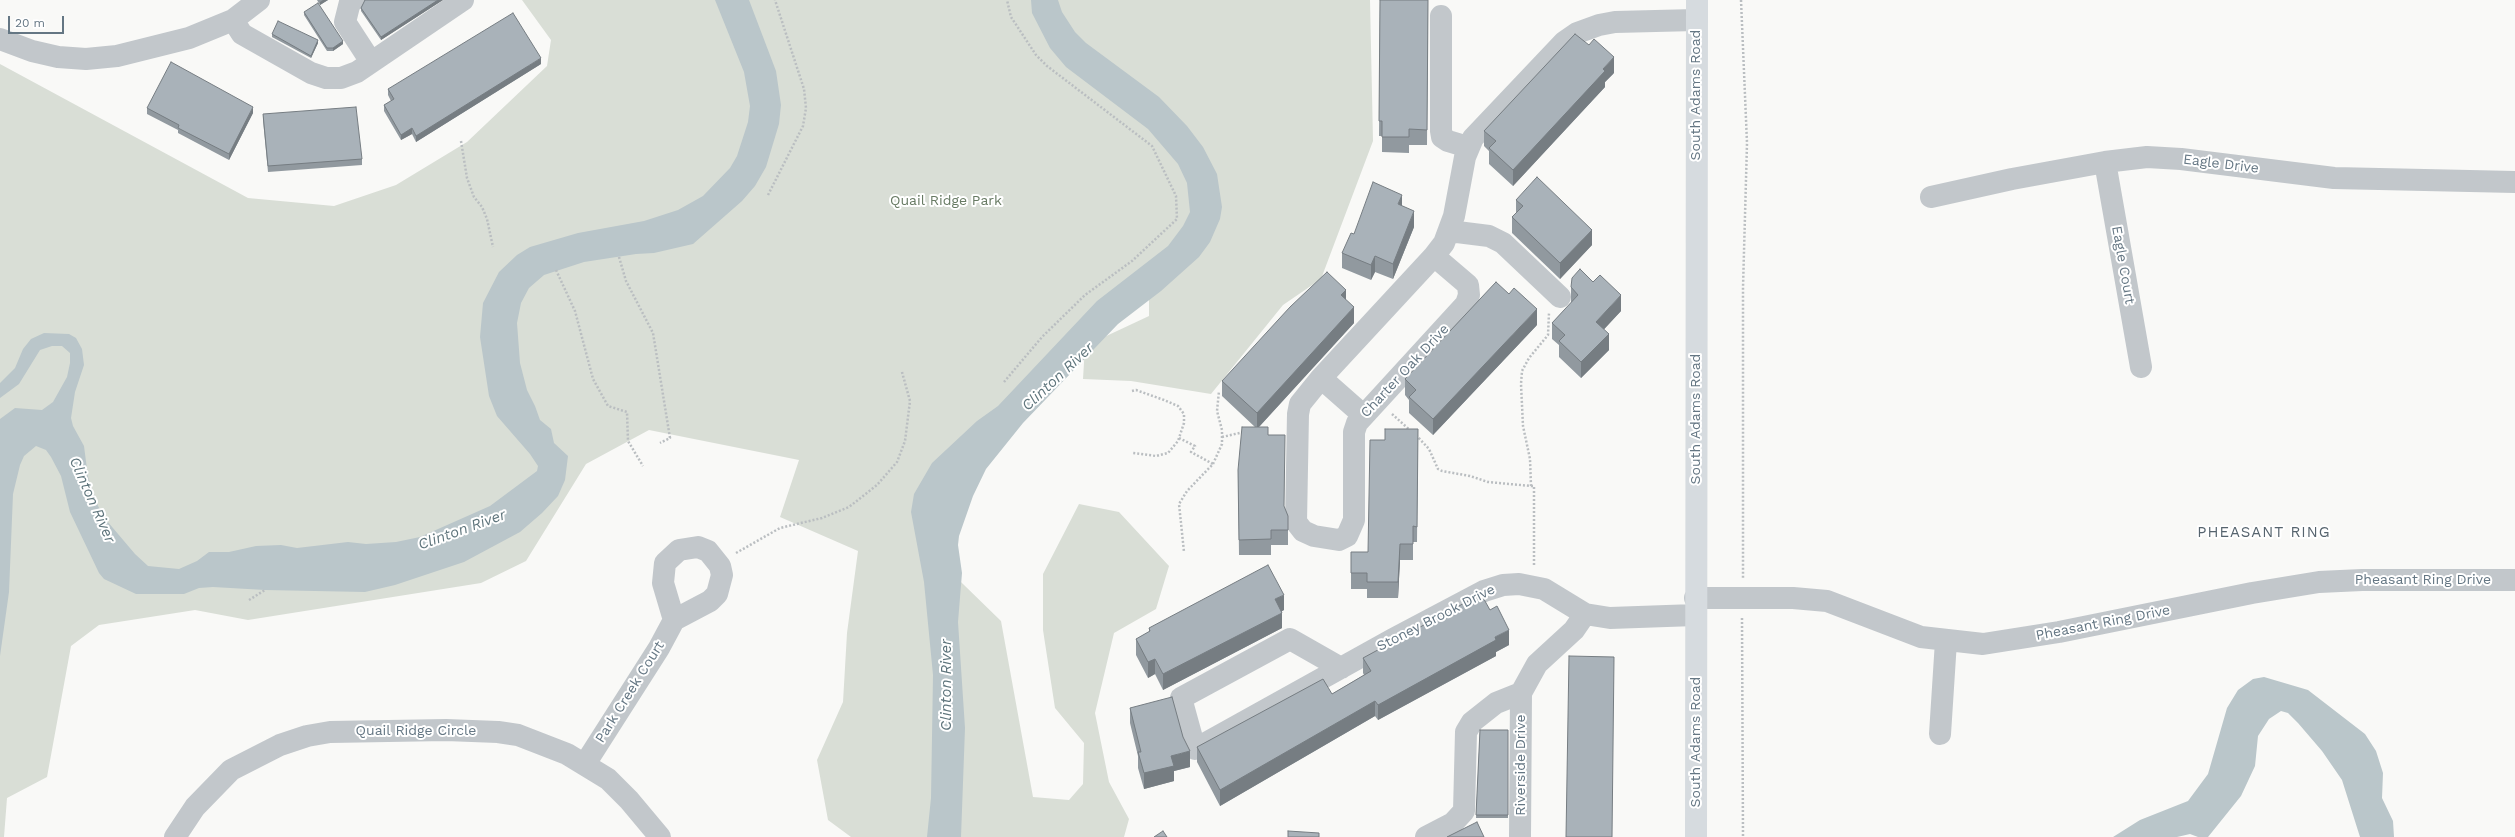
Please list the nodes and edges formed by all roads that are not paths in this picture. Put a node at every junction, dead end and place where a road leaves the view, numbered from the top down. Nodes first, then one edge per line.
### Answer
1 (259, 0) edge
2 (354, 0) edge
3 (463, 0) edge
4 (1696, 10) edge
5 (1441, 16) dead end
6 (233, 20) junction
7 (0, 39) edge
8 (371, 62) junction
9 (1468, 147) junction
10 (2105, 162) junction
11 (2515, 182) edge
12 (1931, 197) dead end
13 (1449, 231) junction
14 (1434, 256) junction
15 (1555, 292) road end
16 (2141, 367) dead end
17 (1321, 378) junction
18 (1363, 415) junction
19 (2515, 580) edge
20 (1695, 606) junction
21 (1585, 614) junction
22 (674, 620) junction
23 (1946, 641) junction
24 (1341, 668) junction
25 (1521, 693) junction
26 (1940, 734) dead end
27 (585, 764) junction
28 (176, 837) edge
29 (660, 837) edge
30 (1426, 837) edge
31 (1520, 837) edge
32 (1696, 837) edge

1 - 6 street
2 - 8 street
3 - 8 street
4 - 9 street, Charter Oak Drive
4 - 20 main road, South Adams Road
5 - 9 street
6 - 7 street
6 - 8 street
9 - 13 street, Charter Oak Drive
10 - 11 street, Eagle Drive
10 - 12 street, Eagle Drive
10 - 16 street, Eagle Court
13 - 14 street, Charter Oak Drive
13 - 15 street
14 - 17 street, Charter Oak Drive
14 - 18 street, Charter Oak Drive
17 - 18 street
17 - 18 street, Charter Oak Drive
19 - 23 street, Pheasant Ring Drive
20 - 21 street, Stoney Brook Drive
20 - 23 street, Pheasant Ring Drive
20 - 32 main road, South Adams Road
21 - 24 street, Stoney Brook Drive
21 - 25 street, Riverside Drive
22 - 22 street
22 - 27 street, Park Creek Court
23 - 26 street
24 - 24 street, Stoney Brook Drive
25 - 30 street, Riverside Drive
25 - 31 street, Riverside Drive
27 - 28 street, Quail Ridge Circle
27 - 29 street, Quail Ridge Circle

